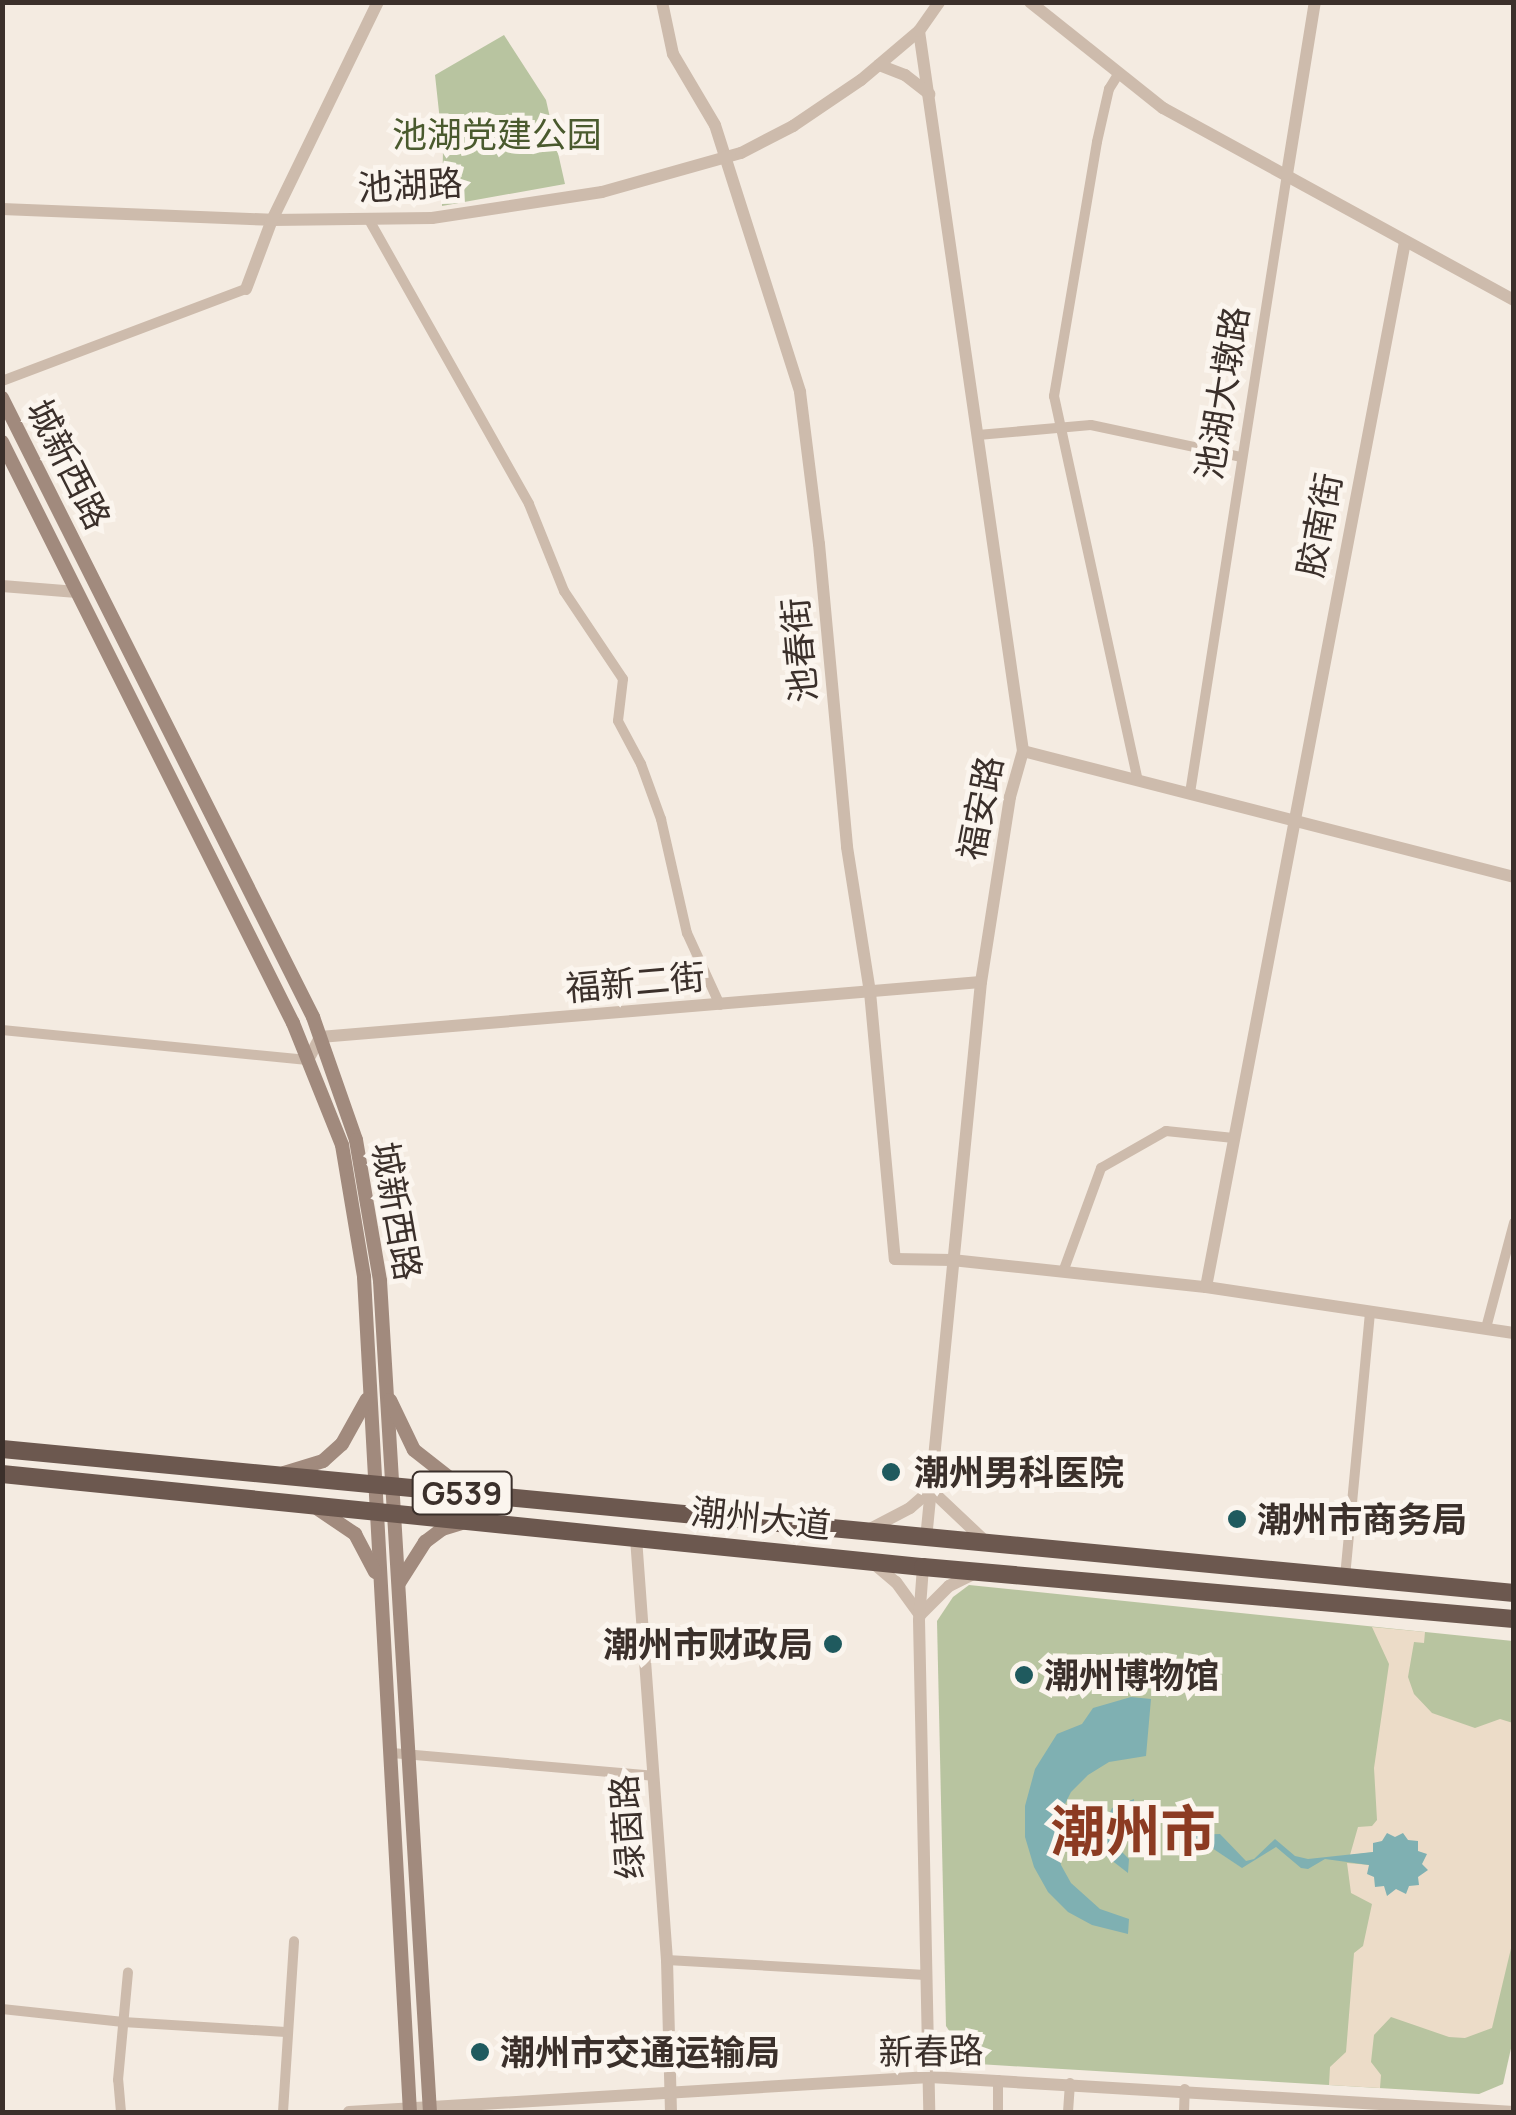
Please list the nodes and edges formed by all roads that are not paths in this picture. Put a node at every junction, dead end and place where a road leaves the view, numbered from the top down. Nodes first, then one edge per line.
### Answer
1 (378, 2) edge
2 (662, 2) edge
3 (939, 2) edge
4 (1030, 2) edge
5 (1315, 2) edge
6 (920, 31) junction
7 (879, 65) junction
8 (1119, 73) junction
9 (930, 94) junction
10 (724, 158) junction
11 (1286, 174) junction
12 (2, 209) edge
13 (368, 218) junction
14 (272, 220) junction
15 (1405, 242) junction
16 (246, 289) joint
17 (1514, 300) edge
18 (2, 380) edge
19 (2, 398) edge
20 (1060, 425) junction
21 (978, 435) junction
22 (2, 442) edge
23 (1242, 457) junction
24 (2, 586) edge
25 (78, 592) junction
26 (1023, 751) junction
27 (1138, 780) junction
28 (1190, 793) junction
29 (1292, 819) junction
30 (1514, 877) edge
31 (981, 982) junction
32 (870, 992) junction
33 (720, 1005) junction
34 (2, 1030) edge
35 (320, 1037) junction
36 (308, 1060) junction
37 (1234, 1138) junction
38 (1514, 1223) edge
39 (952, 1260) junction
40 (1063, 1272) junction
41 (1206, 1287) junction
42 (1370, 1313) junction
43 (1486, 1328) junction
44 (1514, 1332) edge
45 (386, 1389) junction
46 (370, 1394) junction
47 (2, 1450) edge
48 (2, 1474) edge
49 (273, 1475) junction
50 (382, 1486) junction
51 (931, 1490) junction
52 (484, 1494) junction
53 (313, 1506) junction
54 (384, 1512) junction
55 (469, 1521) junction
56 (861, 1533) junction
57 (636, 1538) junction
58 (926, 1540) junction
59 (991, 1546) junction
60 (871, 1562) junction
61 (982, 1572) junction
62 (922, 1573) junction
63 (1345, 1577) junction
64 (381, 1585) junction
65 (397, 1588) junction
66 (1514, 1593) edge
67 (920, 1616) junction
68 (1514, 1619) edge
69 (400, 1753) junction
70 (653, 1776) junction
71 (294, 1941) dead end
72 (667, 1960) junction
73 (128, 1972) dead end
74 (926, 1975) junction
75 (2, 2008) edge
76 (123, 2022) junction
77 (286, 2032) junction
78 (930, 2077) junction
79 (998, 2080) junction
80 (1070, 2083) junction
81 (1184, 2089) junction
82 (670, 2094) junction
83 (410, 2110) edge
84 (429, 2110) edge
85 (121, 2112) edge
86 (283, 2112) edge
87 (349, 2112) edge
88 (671, 2112) edge
89 (929, 2112) edge
90 (998, 2112) edge
91 (1068, 2112) edge
92 (1184, 2112) edge
93 (1514, 2112) edge

1 - 14 street
2 - 10 street, 池春街
3 - 6 street, 池湖路
4 - 8 street
5 - 11 street, 池湖大墩路
6 - 7 street, 池湖路
6 - 9 street, 福安路
7 - 9 street
7 - 10 street, 池湖路
8 - 11 street
8 - 20 street
9 - 21 street, 福安路
10 - 13 street, 池湖路
10 - 32 street, 池春街
11 - 15 street
11 - 23 street, 池湖大墩路
12 - 14 street, 池湖路
13 - 14 street, 池湖路
13 - 33 street
14 - 16 street
15 - 17 street
15 - 29 street, 胶南街
16 - 18 street
19 - 35 main road, 城新西路
20 - 21 street
20 - 23 street
20 - 27 street
21 - 26 street, 福安路
22 - 25 main road, 城新西路
23 - 28 street, 池湖大墩路
24 - 25 street
25 - 36 main road, 城新西路
26 - 27 street
26 - 31 street, 福安路
27 - 28 street
28 - 29 street
29 - 30 street
29 - 37 street, 胶南街
31 - 32 street, 福新二街
31 - 39 street, 福安路
32 - 33 street, 福新二街
32 - 39 street, 池春街
33 - 35 street, 福新二街
34 - 36 street
35 - 36 street
35 - 45 main road, 城新西路
36 - 46 main road, 城新西路
37 - 40 street
37 - 41 street, 胶南街
38 - 43 street
39 - 40 street
39 - 51 street, 福安路
40 - 41 street
41 - 42 street
42 - 43 street
42 - 63 street
43 - 44 street
45 - 50 main road, 城新西路
45 - 52 main road
46 - 49 main road
46 - 50 main road, 城新西路
47 - 49 highway, 潮州大道 / G539
48 - 53 highway, 潮州大道 / G539
49 - 50 highway, 潮州大道 / G539
50 - 52 highway, 潮州大道 / G539
50 - 54 main road, 城新西路
51 - 56 street
51 - 58 street, 福安路
51 - 59 street
52 - 56 highway, 潮州大道 / G539
53 - 54 highway, 潮州大道 / G539
53 - 64 main road
54 - 55 highway, 潮州大道 / G539
54 - 64 main road, 城新西路
54 - 65 main road, 城新西路
55 - 57 highway, 潮州大道 / G539
55 - 65 main road
56 - 58 highway, 潮州大道 / G539
57 - 60 highway, 潮州大道 / G539
57 - 70 street, 绿茵路
58 - 59 highway, 潮州大道 / G539
59 - 63 highway, 潮州大道 / G539
60 - 62 highway, 潮州大道 / G539
60 - 67 street
61 - 62 highway, 潮州大道 / G539
61 - 67 street
61 - 68 highway, 潮州大道 / G539
62 - 67 street
63 - 66 highway, 潮州大道 / G539
64 - 69 main road, 城新西路
65 - 69 main road, 城新西路
67 - 74 street
69 - 70 street
69 - 83 main road, 城新西路
69 - 84 main road, 城新西路
70 - 72 street, 绿茵路
71 - 77 street
72 - 74 street
72 - 82 street, 绿茵路
73 - 76 street
74 - 78 street
75 - 76 street
76 - 77 street
76 - 85 street
77 - 86 street
78 - 79 street, 新春路
78 - 82 street, 新春路
78 - 89 street
79 - 80 street, 新春路
79 - 90 street
80 - 81 street, 新春路
80 - 91 street
81 - 92 street
81 - 93 street, 新春路
82 - 84 street, 新春路
82 - 88 street, 绿茵路
83 - 84 street, 新春路
83 - 87 street, 新春路

